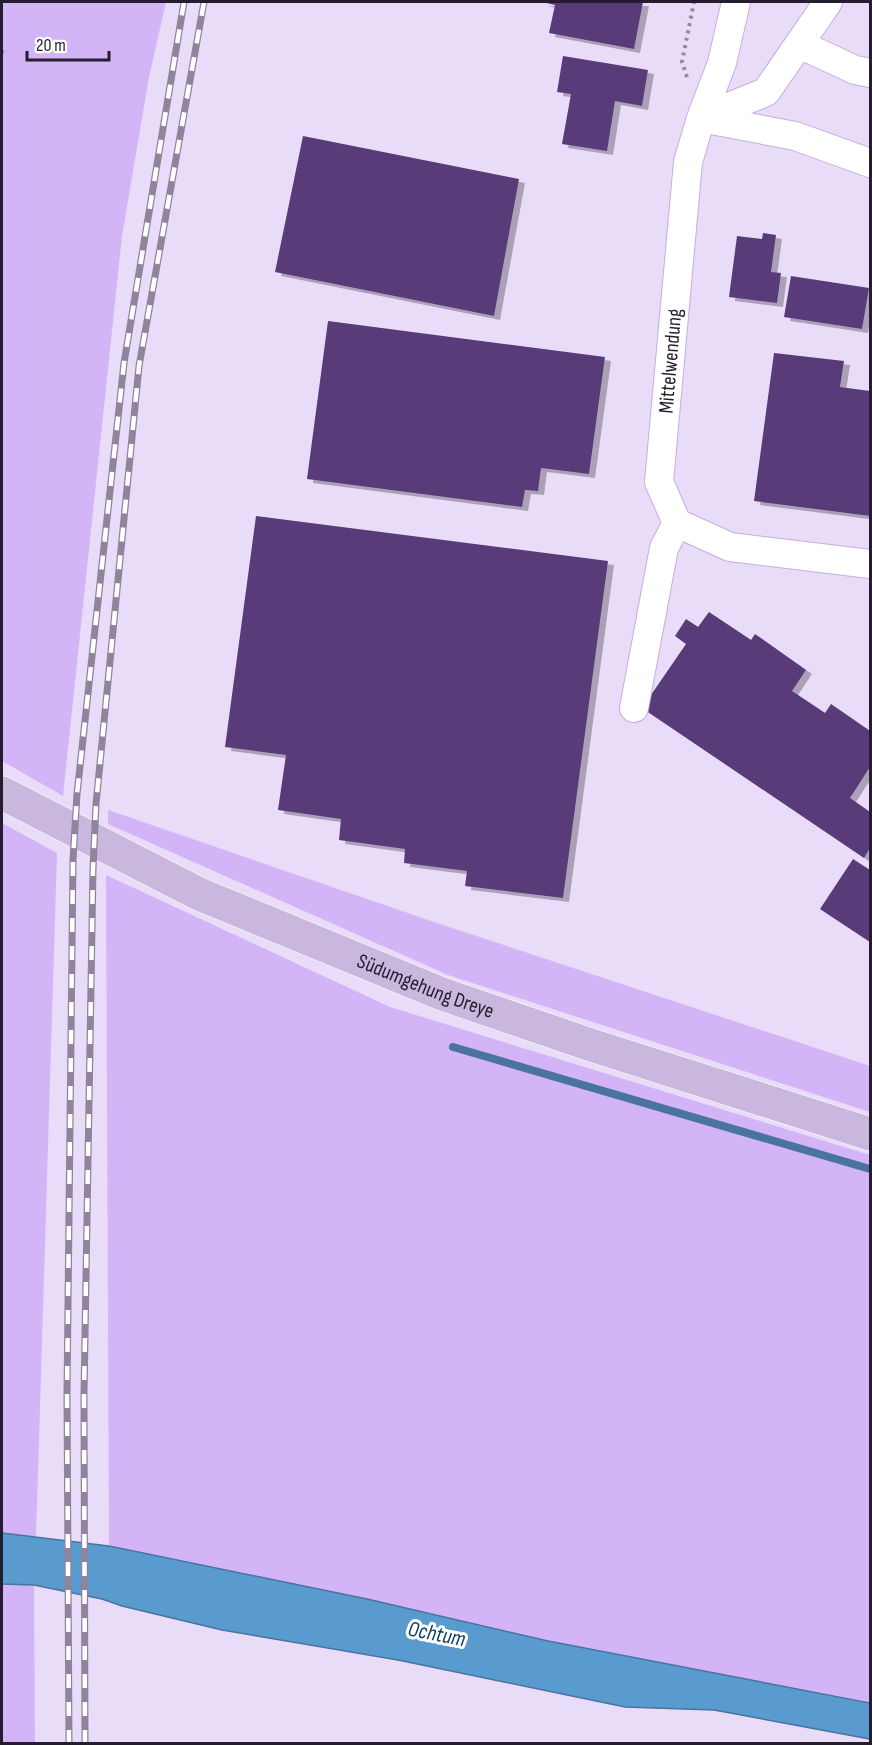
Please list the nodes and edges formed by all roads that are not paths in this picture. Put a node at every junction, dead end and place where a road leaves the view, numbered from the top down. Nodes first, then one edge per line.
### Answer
1 (736, 2) edge
2 (828, 2) edge
3 (799, 44) junction
4 (870, 73) edge
5 (700, 118) junction
6 (870, 163) edge
7 (678, 524) junction
8 (870, 564) edge
9 (634, 708) dead end
10 (2, 793) edge
11 (870, 1134) edge

1 - 5 street, Mittelwendung
2 - 3 street
3 - 4 street
3 - 5 street
5 - 6 street
5 - 7 street, Mittelwendung
7 - 8 street
7 - 9 street
10 - 11 main road, Südumgehung Dreye

